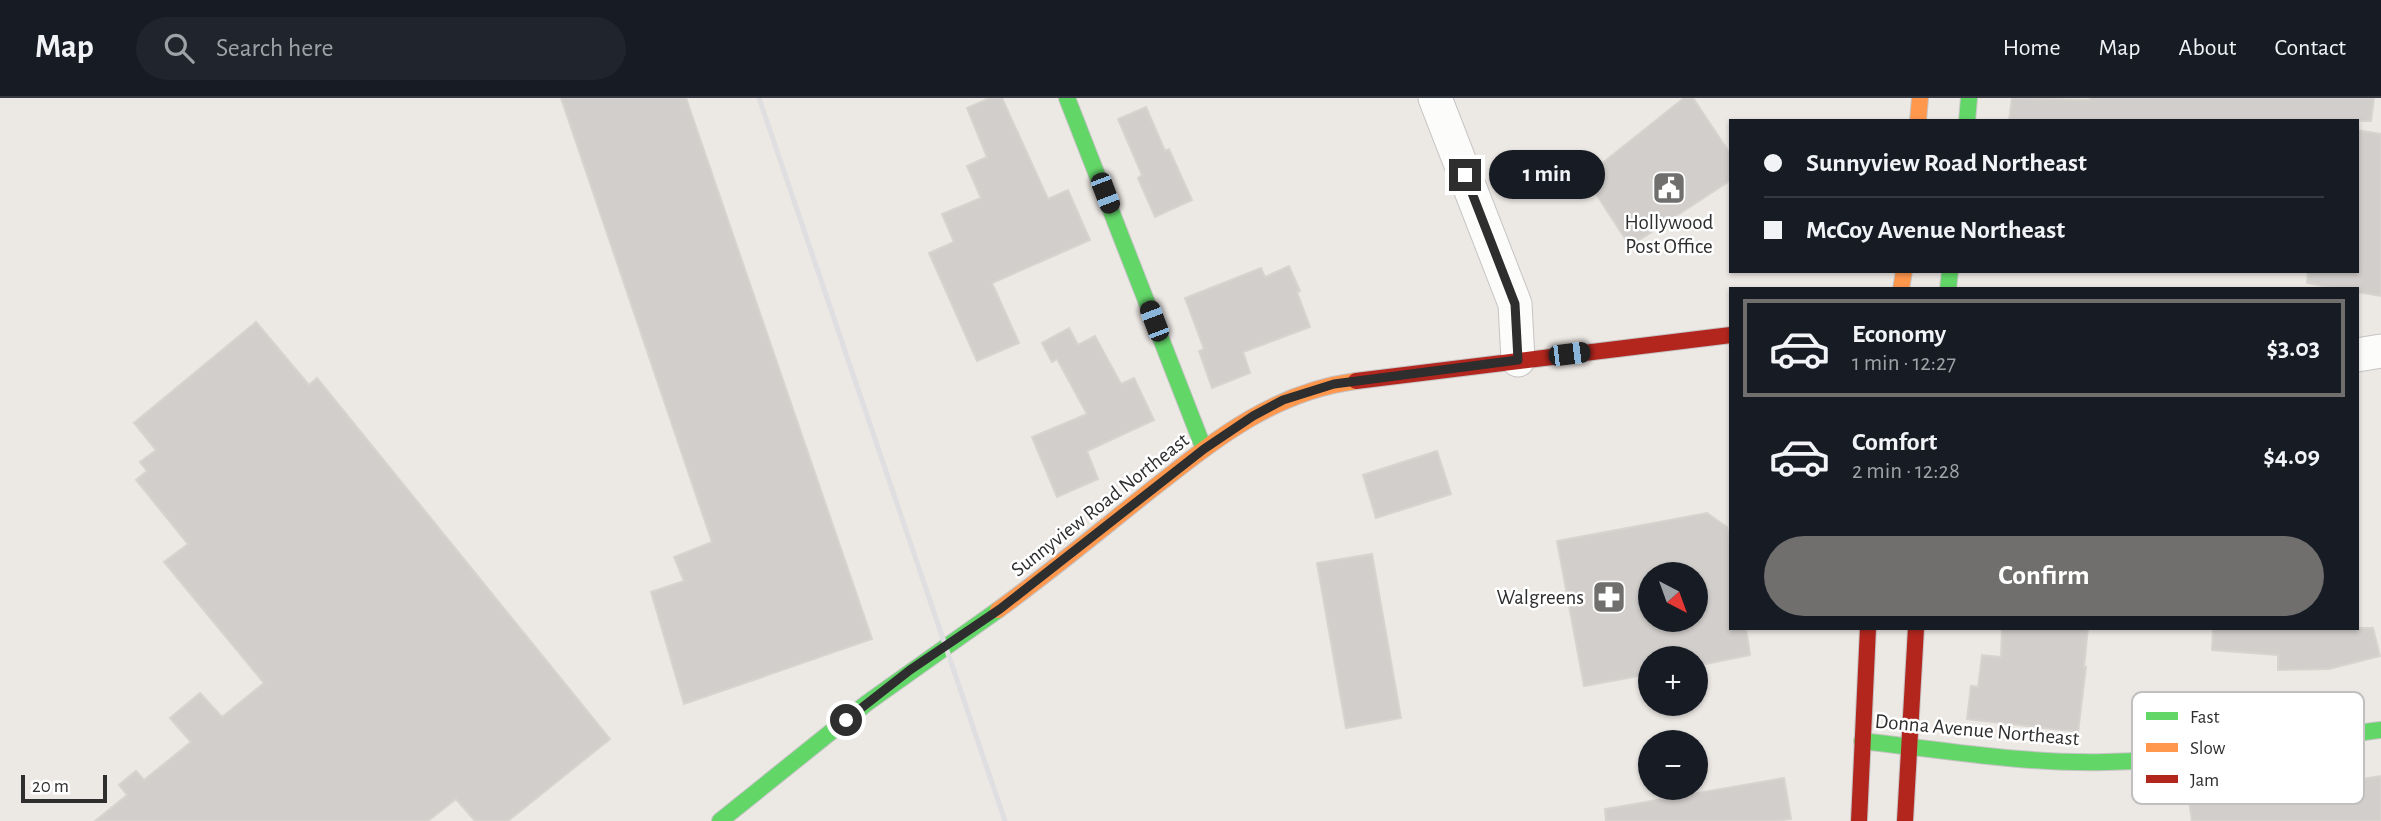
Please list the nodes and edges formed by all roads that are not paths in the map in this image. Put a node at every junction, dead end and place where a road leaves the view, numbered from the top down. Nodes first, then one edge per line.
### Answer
1 (1068, 98) edge
2 (1435, 98) edge
3 (1920, 98) edge
4 (1969, 98) edge
5 (1918, 119) edge
6 (1967, 119) edge
7 (1729, 335) edge
8 (2381, 351) edge
9 (2359, 355) edge
10 (1518, 360) junction
11 (1204, 449) junction
12 (1868, 630) edge
13 (1916, 630) edge
14 (1862, 741) junction
15 (1908, 745) junction
16 (2132, 761) edge
17 (720, 821) edge
18 (1859, 821) edge
19 (1905, 821) edge

1 - 11 main road
2 - 10 street
3 - 5 main road
4 - 6 main road
7 - 10 main road, Sunnyview Road Northeast
8 - 9 street
10 - 11 main road, Sunnyview Road Northeast
11 - 17 main road, Sunnyview Road Northeast
12 - 14 main road
13 - 15 main road
14 - 15 main road, Donna Avenue Northeast
14 - 18 main road
15 - 16 main road, Donna Avenue Northeast
15 - 19 main road

